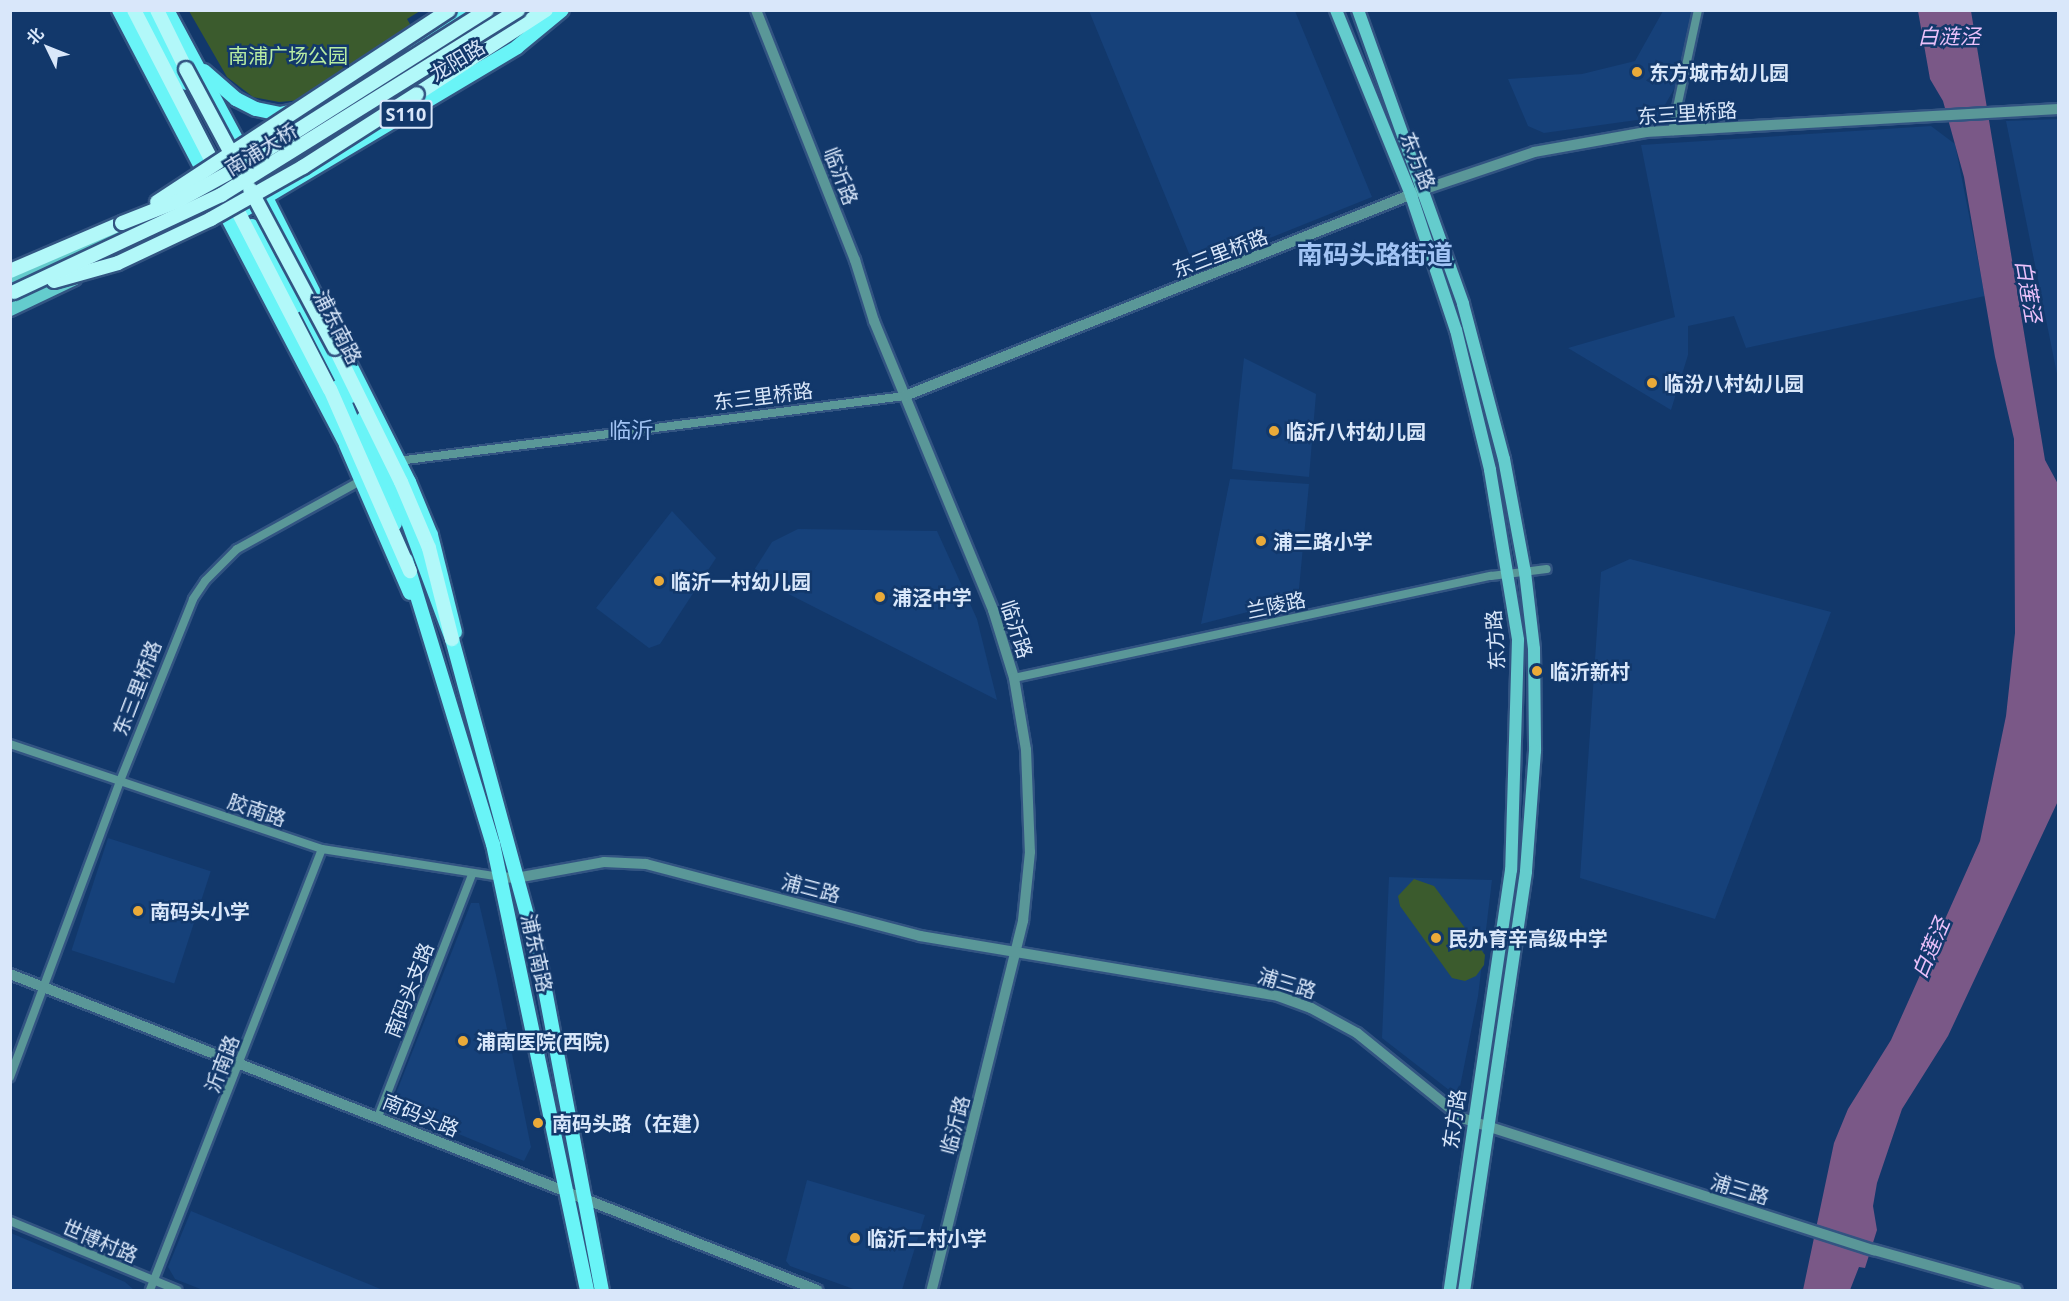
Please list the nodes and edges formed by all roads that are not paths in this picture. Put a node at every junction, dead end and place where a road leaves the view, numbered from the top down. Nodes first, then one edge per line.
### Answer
1 (119, 10) edge
2 (134, 10) edge
3 (148, 10) edge
4 (158, 10) edge
5 (167, 10) edge
6 (448, 10) edge
7 (464, 10) edge
8 (487, 10) edge
9 (518, 10) edge
10 (546, 10) edge
11 (562, 10) edge
12 (756, 10) edge
13 (1336, 10) edge
14 (1358, 10) edge
15 (1698, 10) edge
16 (186, 48) junction
17 (2058, 109) edge
18 (1672, 131) junction
19 (1416, 192) junction
20 (212, 194) junction
21 (265, 199) junction
22 (248, 208) junction
23 (149, 222) junction
24 (122, 223) junction
25 (10, 271) edge
26 (12, 289) edge
27 (10, 310) edge
28 (905, 396) junction
29 (398, 460) junction
30 (362, 480) junction
31 (1547, 568) dead end
32 (410, 571) junction
33 (1525, 572) junction
34 (1506, 573) junction
35 (429, 629) junction
36 (452, 639) junction
37 (459, 676) junction
38 (1014, 678) junction
39 (10, 744) edge
40 (120, 781) junction
41 (322, 849) junction
42 (472, 875) junction
43 (500, 877) junction
44 (516, 878) junction
45 (1017, 954) junction
46 (10, 974) edge
47 (43, 987) junction
48 (240, 1064) junction
49 (10, 1077) edge
50 (378, 1117) junction
51 (1474, 1120) junction
52 (1487, 1126) junction
53 (564, 1191) junction
54 (584, 1199) junction
55 (10, 1221) edge
56 (154, 1281) junction
57 (150, 1290) edge
58 (177, 1290) edge
59 (587, 1290) edge
60 (602, 1290) edge
61 (817, 1290) edge
62 (932, 1290) edge
63 (1450, 1290) edge
64 (1464, 1290) edge
65 (2017, 1290) edge

1 - 20 main road, 浦东南路
2 - 22 main road, 浦东南路
2 - 32 highway, bridge
3 - 22 main road, 浦东南路
4 - 36 highway, bridge
5 - 16 main road, 浦东南路
6 - 24 highway, bridge
7 - 16 main road, 龙阳路
8 - 24 highway, 南浦大桥, bridge
9 - 26 highway, 南浦大桥, bridge
10 - 26 highway, bridge
11 - 21 main road, 龙阳路 / S110
12 - 28 street, 临沂路
13 - 19 main road, 东方路
14 - 19 main road, 东方路
15 - 18 street
16 - 21 main road, 浦东南路
17 - 18 street, 东三里桥路
18 - 19 street, 东三里桥路
19 - 28 street, 东三里桥路
19 - 33 main road, 东方路
19 - 34 main road, 东方路
20 - 23 main road
20 - 30 main road, 浦东南路
21 - 22 main road, 龙阳路 / S110
21 - 29 main road, 浦东南路
22 - 32 main road, 浦东南路
22 - 36 main road, 浦东南路
23 - 26 main road
23 - 27 main road
24 - 25 highway, 南浦大桥
28 - 29 street, 东三里桥路
28 - 38 street, 临沂路
29 - 37 main road, 浦东南路
30 - 35 main road, 浦东南路
30 - 40 street, 东三里桥路
31 - 33 street, 兰陵路
32 - 35 main road, 浦东南路
33 - 34 street, 兰陵路
33 - 52 main road, 东方路
34 - 38 street, 兰陵路
34 - 51 main road, 东方路
35 - 43 main road, 浦东南路
36 - 37 main road, 浦东南路
37 - 44 main road, 浦东南路
38 - 45 street, 临沂路
39 - 40 street, 胶南路
40 - 41 street, 胶南路
40 - 47 street, 东三里桥路
41 - 42 street, 胶南路
41 - 48 street, 沂南路
42 - 43 street, 胶南路
42 - 50 street, 南码头支路
43 - 44 street, 浦三路
43 - 53 main road, 浦东南路
44 - 45 street, 浦三路
44 - 54 main road, 浦东南路
45 - 51 street, 浦三路
45 - 62 street, 临沂路
46 - 47 street, 南码头路
47 - 48 street, 南码头路
47 - 49 street, 东三里桥路
48 - 50 street, 南码头路
48 - 56 street, 沂南路
50 - 53 street, 南码头路
51 - 52 street, 浦三路
51 - 63 main road, 东方路
52 - 64 main road, 东方路
52 - 65 street, 浦三路
53 - 54 street, 南码头路
53 - 59 main road, 浦东南路
54 - 60 main road, 浦东南路
54 - 61 street, 南码头路
55 - 56 street, 世博村路
56 - 57 street, 沂南路
56 - 58 street, 世博村路

